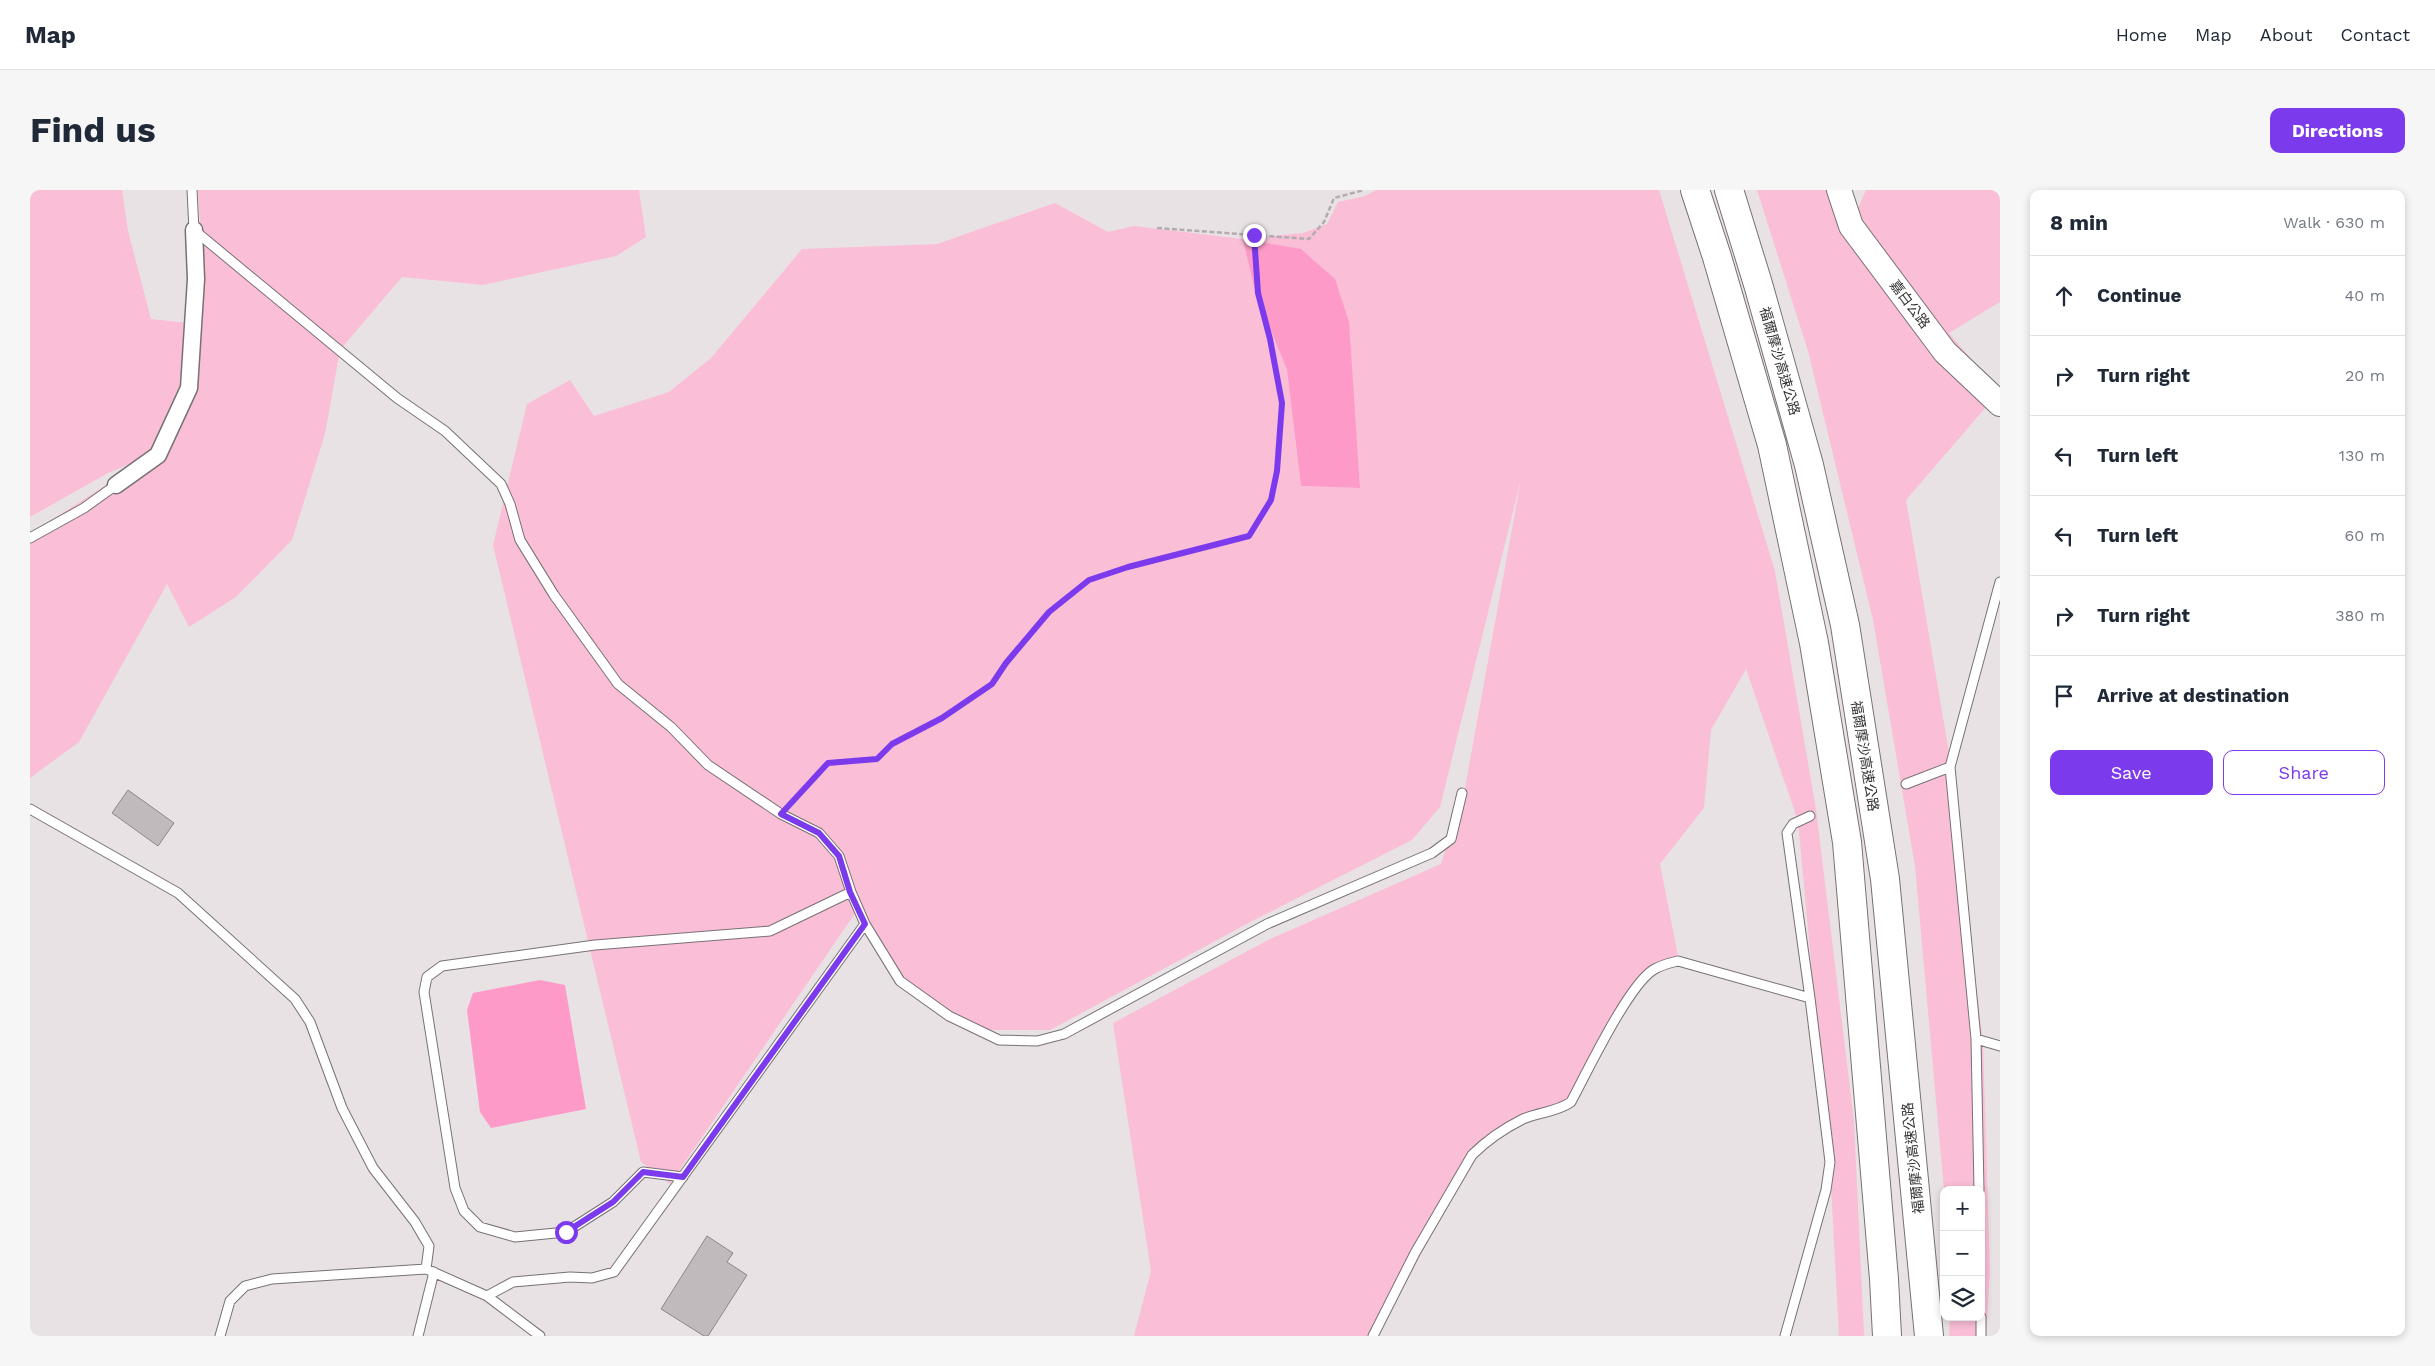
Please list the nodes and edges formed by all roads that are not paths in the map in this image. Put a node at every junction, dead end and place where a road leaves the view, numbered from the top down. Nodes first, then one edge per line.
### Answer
1 (192, 190) edge
2 (1695, 190) edge
3 (1729, 190) edge
4 (1839, 190) edge
5 (194, 230) junction
6 (2000, 404) edge
7 (116, 485) joint
8 (30, 538) edge
9 (2000, 582) edge
10 (1950, 767) junction
11 (1906, 784) dead end
12 (1462, 793) dead end
13 (30, 809) edge
14 (1810, 816) dead end
15 (850, 892) junction
16 (865, 924) junction
17 (1810, 998) junction
18 (1976, 1039) junction
19 (2000, 1046) edge
20 (683, 1177) junction
21 (1979, 1186) edge
22 (430, 1271) junction
23 (487, 1296) junction
24 (1981, 1321) edge
25 (220, 1336) edge
26 (418, 1336) edge
27 (540, 1336) edge
28 (1373, 1336) edge
29 (1785, 1336) edge
30 (1887, 1336) edge
31 (1929, 1336) edge
32 (1981, 1336) edge

1 - 5 lane
2 - 30 highway
3 - 31 highway, 福爾摩沙高速公路
4 - 6 main road, 嘉白公路
5 - 7 street
5 - 15 lane
7 - 8 lane
9 - 10 lane
10 - 11 lane
10 - 18 lane
12 - 16 lane
13 - 22 lane
14 - 17 lane
15 - 16 lane
15 - 20 lane
16 - 20 lane
17 - 28 lane
17 - 29 lane
18 - 19 lane
18 - 21 lane
20 - 23 lane
22 - 23 lane
22 - 25 lane
22 - 26 lane
23 - 27 lane
24 - 32 lane

